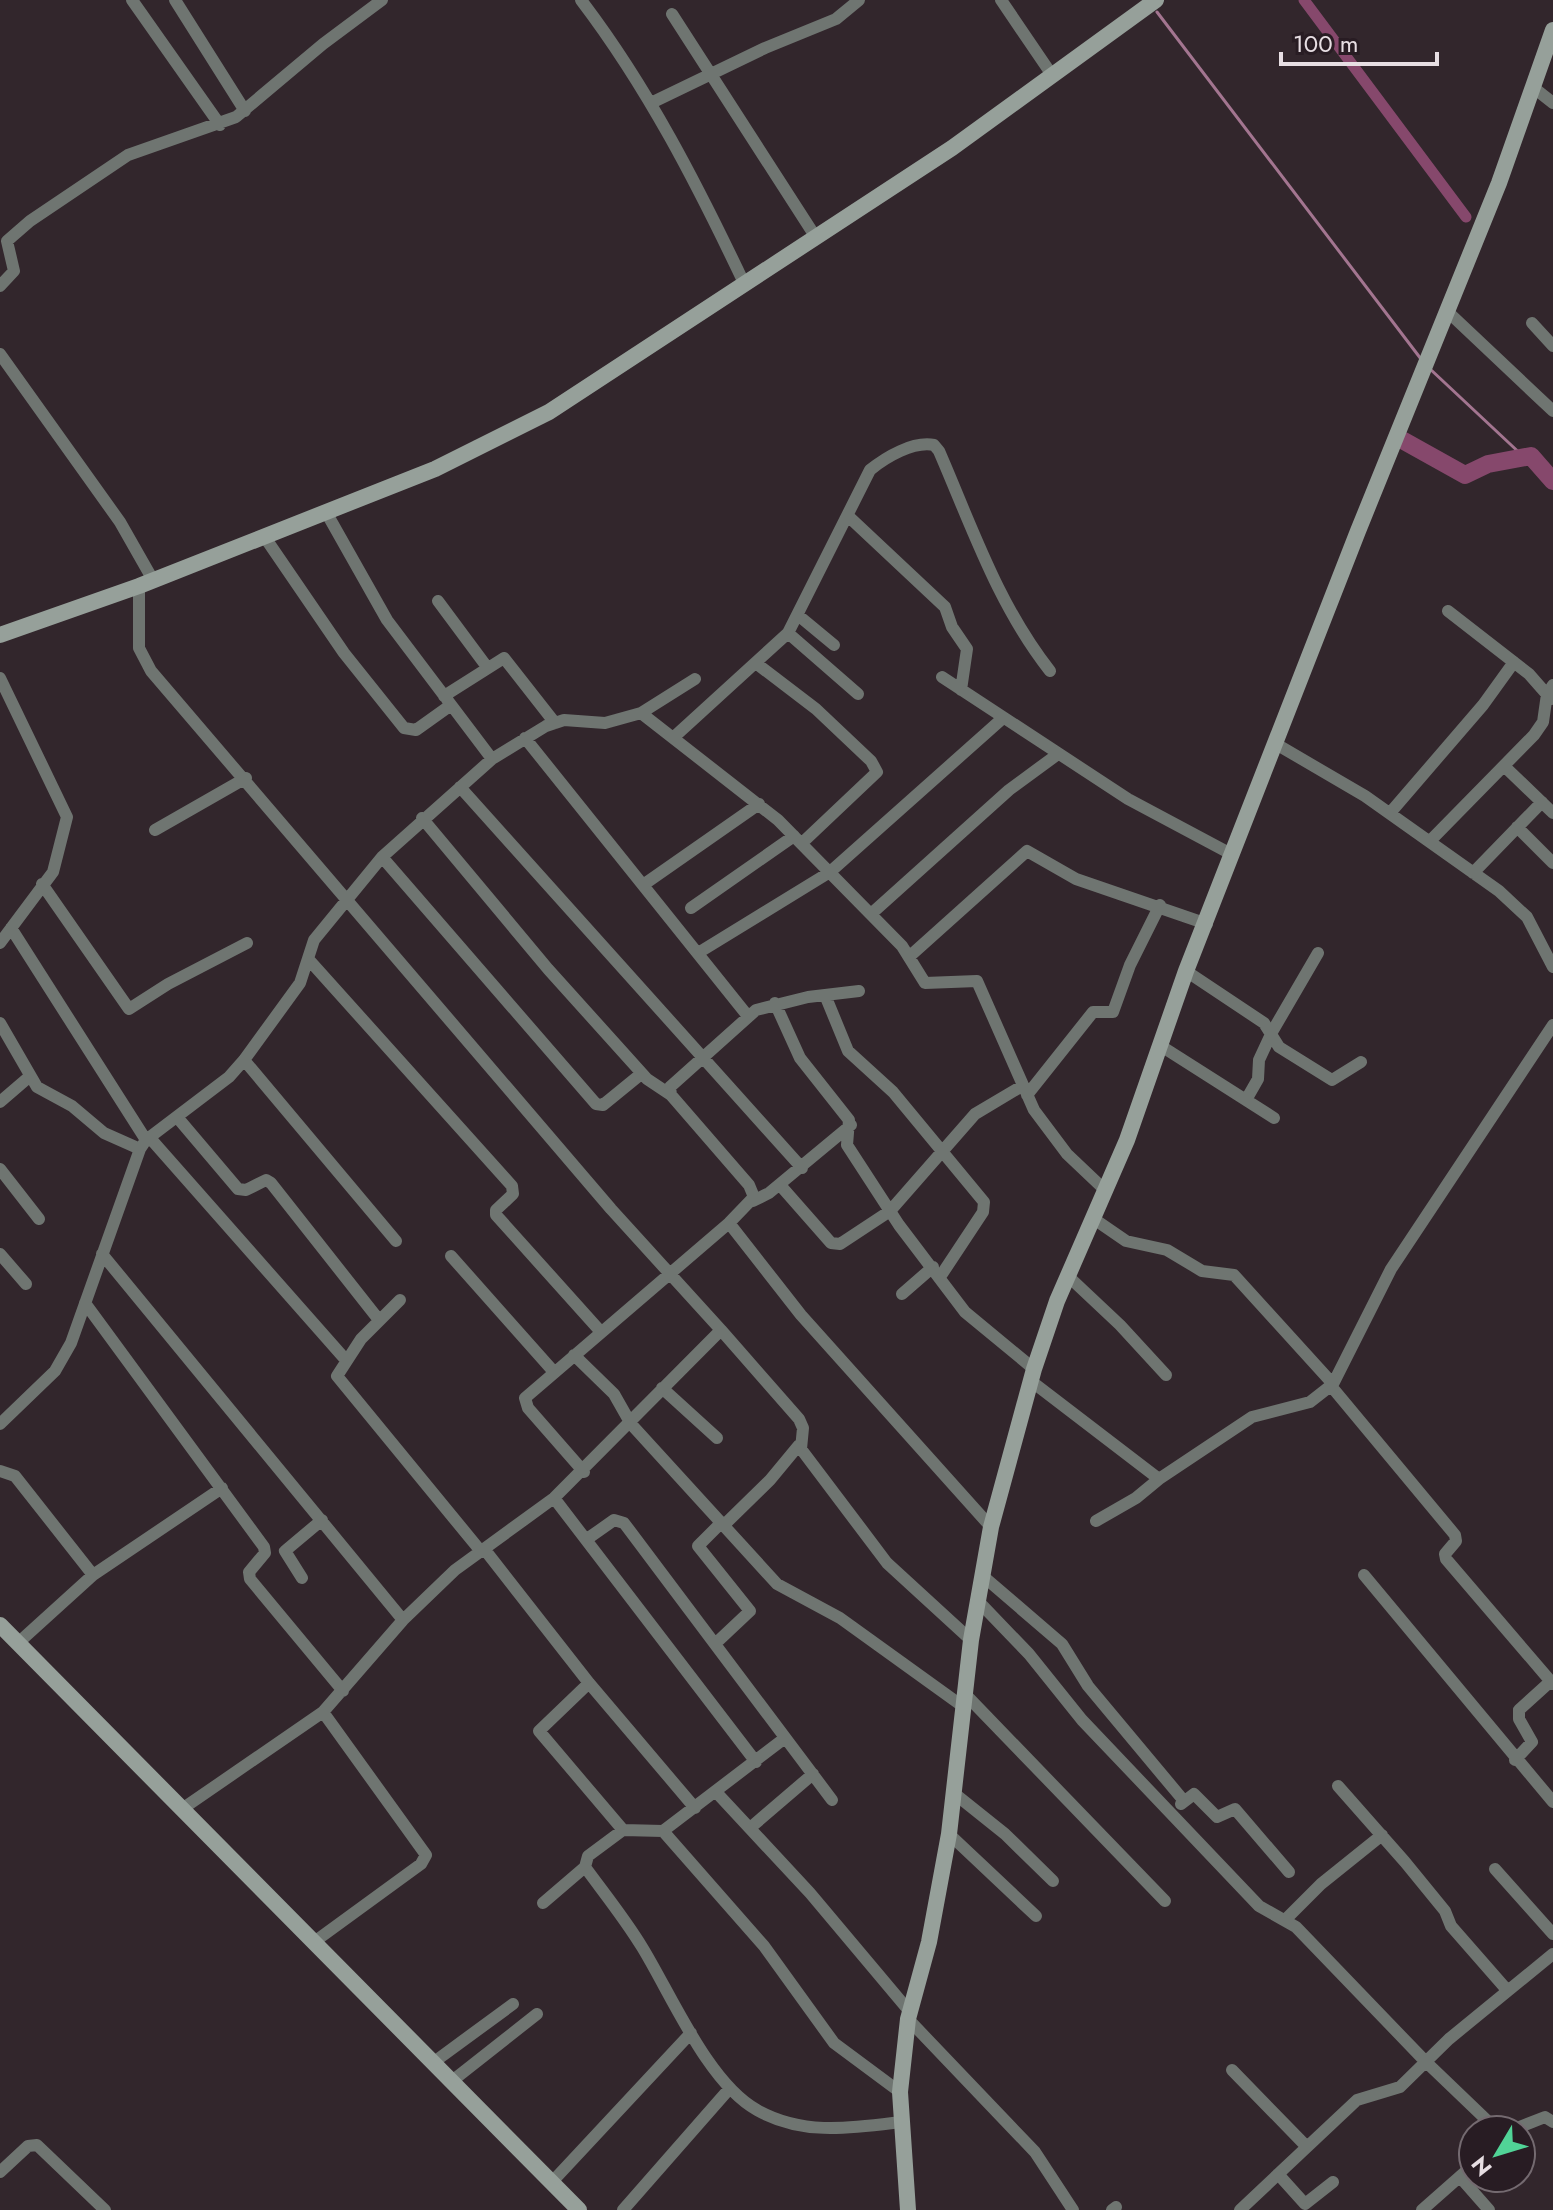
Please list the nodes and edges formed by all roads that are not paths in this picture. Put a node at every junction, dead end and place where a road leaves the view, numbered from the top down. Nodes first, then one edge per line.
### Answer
1 (132, 0) edge
2 (175, 0) edge
3 (382, 0) edge
4 (581, 0) edge
5 (859, 0) edge
6 (1001, 0) edge
7 (1156, 0) edge
8 (672, 14) dead end
9 (1553, 30) edge
10 (711, 75) junction
11 (1052, 75) junction
12 (1534, 88) junction
13 (651, 103) junction
14 (1553, 103) edge
15 (245, 111) junction
16 (220, 125) junction
17 (815, 236) junction
18 (744, 283) junction
19 (0, 286) edge
20 (1446, 310) junction
21 (1532, 323) dead end
22 (1553, 346) edge
23 (0, 354) edge
24 (1553, 411) edge
25 (326, 512) junction
26 (848, 516) junction
27 (264, 536) junction
28 (146, 583) junction
29 (438, 601) dead end
30 (1448, 611) dead end
31 (799, 616) junction
32 (788, 633) junction
33 (0, 635) edge
34 (834, 645) dead end
35 (1514, 662) junction
36 (757, 664) junction
37 (487, 667) junction
38 (1050, 671) dead end
39 (942, 677) dead end
40 (0, 678) edge
41 (695, 679) dead end
42 (961, 690) junction
43 (858, 694) dead end
44 (1551, 694) edge
45 (448, 700) junction
46 (641, 713) junction
47 (1003, 718) junction
48 (555, 723) junction
49 (674, 737) junction
50 (525, 738) junction
51 (1276, 744) junction
52 (1058, 754) junction
53 (492, 759) junction
54 (1504, 766) junction
55 (246, 778) junction
56 (460, 787) junction
57 (1542, 802) junction
58 (759, 804) junction
59 (1390, 813) junction
60 (1553, 813) edge
61 (422, 818) junction
62 (1517, 827) junction
63 (155, 830) dead end
64 (798, 840) junction
65 (1430, 841) junction
66 (1233, 855) junction
67 (382, 857) junction
68 (1553, 863) edge
69 (830, 872) junction
70 (1473, 873) junction
71 (42, 884) junction
72 (643, 885) junction
73 (346, 898) junction
74 (1160, 905) junction
75 (691, 908) dead end
76 (871, 914) junction
77 (1207, 924) junction
78 (11, 928) junction
79 (0, 943) edge
80 (247, 943) dead end
81 (698, 953) junction
82 (1318, 953) dead end
83 (910, 956) junction
84 (310, 961) junction
85 (1553, 967) edge
86 (1186, 971) junction
87 (859, 991) dead end
88 (825, 995) junction
89 (775, 1003) junction
90 (747, 1015) junction
91 (0, 1023) edge
92 (1553, 1025) edge
93 (1272, 1032) junction
94 (1161, 1046) junction
95 (702, 1057) junction
96 (244, 1060) junction
97 (1361, 1062) dead end
98 (641, 1074) junction
99 (29, 1077) junction
100 (1024, 1090) junction
101 (671, 1095) junction
102 (1246, 1100) junction
103 (0, 1102) edge
104 (177, 1117) junction
105 (1274, 1118) dead end
106 (851, 1125) junction
107 (146, 1142) junction
108 (941, 1150) junction
109 (802, 1168) junction
110 (0, 1169) edge
111 (780, 1185) junction
112 (1106, 1191) junction
113 (753, 1201) junction
114 (890, 1211) junction
115 (39, 1219) dead end
116 (1094, 1219) junction
117 (729, 1223) junction
118 (396, 1241) dead end
119 (0, 1254) edge
120 (102, 1254) junction
121 (451, 1256) dead end
122 (936, 1272) junction
123 (668, 1274) junction
124 (1069, 1277) junction
125 (26, 1284) dead end
126 (902, 1294) dead end
127 (400, 1300) dead end
128 (85, 1303) junction
129 (379, 1320) junction
130 (721, 1330) junction
131 (601, 1332) junction
132 (574, 1355) junction
133 (345, 1359) junction
134 (554, 1372) junction
135 (1033, 1375) junction
136 (1166, 1375) dead end
137 (1332, 1385) junction
138 (662, 1388) junction
139 (0, 1424) edge
140 (631, 1424) junction
141 (717, 1438) dead end
142 (799, 1445) junction
143 (0, 1471) edge
144 (584, 1472) junction
145 (1159, 1479) junction
146 (222, 1488) junction
147 (554, 1498) junction
148 (322, 1520) junction
149 (1096, 1521) dead end
150 (723, 1524) junction
151 (991, 1527) junction
152 (587, 1539) junction
153 (482, 1550) junction
154 (93, 1575) junction
155 (1364, 1575) dead end
156 (984, 1577) junction
157 (302, 1578) dead end
158 (979, 1602) junction
159 (403, 1620) junction
160 (0, 1625) edge
161 (971, 1640) junction
162 (18, 1643) junction
163 (716, 1643) junction
164 (1552, 1682) edge
165 (589, 1683) junction
166 (343, 1691) junction
167 (966, 1702) junction
168 (323, 1712) junction
169 (785, 1738) junction
170 (1515, 1760) junction
171 (756, 1762) junction
172 (813, 1774) junction
173 (1338, 1786) dead end
174 (716, 1792) junction
175 (955, 1794) junction
176 (832, 1800) dead end
177 (1184, 1801) junction
178 (1553, 1802) edge
179 (695, 1808) junction
180 (182, 1809) junction
181 (1171, 1812) junction
182 (750, 1828) junction
183 (623, 1830) junction
184 (663, 1831) junction
185 (949, 1834) junction
186 (1382, 1835) junction
187 (585, 1867) junction
188 (1495, 1869) dead end
189 (1289, 1872) dead end
190 (1053, 1881) dead end
191 (1165, 1901) dead end
192 (543, 1903) dead end
193 (1036, 1916) dead end
194 (1285, 1920) junction
195 (1553, 1934) edge
196 (314, 1942) junction
197 (1553, 1954) edge
198 (1507, 1990) junction
199 (513, 2004) dead end
200 (537, 2014) dead end
201 (909, 2016) junction
202 (691, 2033) junction
203 (1425, 2061) junction
204 (434, 2062) junction
205 (1232, 2070) dead end
206 (452, 2081) junction
207 (730, 2088) junction
208 (900, 2092) junction
209 (1480, 2114) edge
210 (901, 2122) junction
211 (1307, 2147) junction
212 (0, 2172) edge
213 (1278, 2174) junction
214 (1457, 2180) edge
215 (1333, 2182) dead end
216 (551, 2183) junction
217 (1475, 2194) edge
218 (105, 2210) edge
219 (579, 2210) edge
220 (623, 2210) edge
221 (908, 2210) edge
222 (1073, 2210) edge
223 (1240, 2210) edge
224 (1422, 2210) edge
225 (1489, 2210) edge

1 - 16 street
2 - 15 street
3 - 15 street
4 - 13 street
5 - 10 street
6 - 11 street
7 - 11 street
8 - 10 street
9 - 12 street
10 - 13 street
10 - 17 street
11 - 17 street
12 - 14 street
12 - 20 street
13 - 18 street
15 - 16 street
16 - 19 street
17 - 18 street
18 - 25 street
20 - 24 street
20 - 51 street
21 - 22 street
23 - 28 street
25 - 27 street
25 - 45 street
26 - 31 street
26 - 38 street
26 - 42 street
27 - 28 street
27 - 45 street
28 - 33 street
28 - 55 street
29 - 37 street
30 - 35 street
31 - 32 street
31 - 34 street
32 - 36 street
32 - 43 street
35 - 44 street
35 - 59 street
36 - 49 street
36 - 64 street
37 - 45 street
37 - 48 street
39 - 42 street
40 - 71 street
41 - 46 street
42 - 47 street
44 - 54 street
45 - 53 street
46 - 48 street
46 - 49 street
47 - 52 street
47 - 69 street
48 - 50 street
49 - 58 street
50 - 53 street
50 - 72 street
51 - 59 street
51 - 66 street
52 - 66 street
52 - 76 street
53 - 56 street
54 - 57 street
54 - 65 street
55 - 63 street
55 - 73 street
56 - 61 street
56 - 95 street
57 - 60 street
57 - 62 street
58 - 64 street
58 - 72 street
59 - 65 street
61 - 67 street
61 - 98 street
62 - 68 street
62 - 70 street
64 - 69 street
64 - 75 street
65 - 70 street
66 - 77 street
67 - 73 street
67 - 98 street
69 - 76 street
69 - 81 street
70 - 85 street
71 - 78 street
71 - 80 street
72 - 81 street
73 - 84 street
73 - 123 street
74 - 77 street
74 - 83 street
74 - 100 street
76 - 83 street
77 - 86 street
78 - 79 street
78 - 107 street
81 - 90 street
82 - 93 street
83 - 100 street
84 - 96 street
84 - 131 street
86 - 93 street
86 - 94 street
87 - 88 street
88 - 89 street
88 - 108 street
89 - 90 street
89 - 106 street
90 - 95 street
91 - 99 street
92 - 137 street
93 - 97 street
93 - 102 street
94 - 102 street
94 - 112 street
95 - 101 street
95 - 109 street
96 - 104 street
96 - 118 street
98 - 101 street
99 - 103 street
99 - 107 street
100 - 108 street
100 - 112 street
101 - 113 street
102 - 105 street
104 - 107 street
104 - 129 street
106 - 109 street
106 - 114 street
107 - 120 street
107 - 133 street
108 - 114 street
108 - 122 street
109 - 111 street
110 - 115 street
111 - 113 street
111 - 114 street
112 - 116 street
113 - 117 street
114 - 122 street
116 - 124 street
116 - 137 street
117 - 123 street
117 - 151 street
119 - 125 street
120 - 128 street
120 - 148 street
121 - 134 street
122 - 126 street
122 - 135 street
123 - 130 street
123 - 131 street
124 - 135 street
124 - 136 street
127 - 129 street
128 - 139 street
128 - 146 street
129 - 133 street
130 - 138 street
130 - 142 street
131 - 132 street
132 - 134 street
132 - 140 street
133 - 153 street
134 - 144 street
135 - 145 street
135 - 151 street
137 - 145 street
137 - 164 street
138 - 140 street
138 - 141 street
140 - 144 street
140 - 150 street
142 - 150 street
142 - 161 street
143 - 154 street
144 - 147 street
145 - 149 street
146 - 154 street
146 - 166 street
147 - 152 street
147 - 153 street
148 - 157 street
148 - 159 street
150 - 163 street
150 - 167 street
151 - 156 street
152 - 163 street
152 - 171 street
153 - 159 street
153 - 165 street
154 - 162 street
155 - 170 street
156 - 158 street
156 - 177 street
158 - 161 street
158 - 181 street
159 - 166 street
160 - 162 street
161 - 167 street
162 - 180 street
163 - 169 street
164 - 170 street
165 - 179 street
165 - 183 street
166 - 168 street
167 - 175 street
167 - 191 street
168 - 180 street
168 - 196 street
169 - 171 street
169 - 172 street
170 - 178 street
171 - 174 street
172 - 176 street
172 - 182 street
173 - 186 street
174 - 179 street
174 - 182 street
175 - 185 street
175 - 190 street
177 - 181 street
177 - 189 street
179 - 184 street
180 - 196 street
181 - 194 street
182 - 201 street
183 - 184 street
183 - 187 street
184 - 208 street
185 - 193 street
185 - 201 street
186 - 194 street
186 - 198 street
187 - 192 street
187 - 202 street
188 - 195 street
194 - 203 street
196 - 204 street
197 - 198 street
198 - 203 street
199 - 204 street
200 - 206 street
201 - 208 street
201 - 222 street
202 - 207 street
202 - 216 street
203 - 209 street
203 - 211 street
204 - 206 street
205 - 211 street
206 - 216 street
207 - 210 street
207 - 220 street
208 - 210 street
210 - 221 street
211 - 213 street
212 - 218 street
213 - 215 street
213 - 223 street
214 - 224 street
216 - 219 street
217 - 225 street

